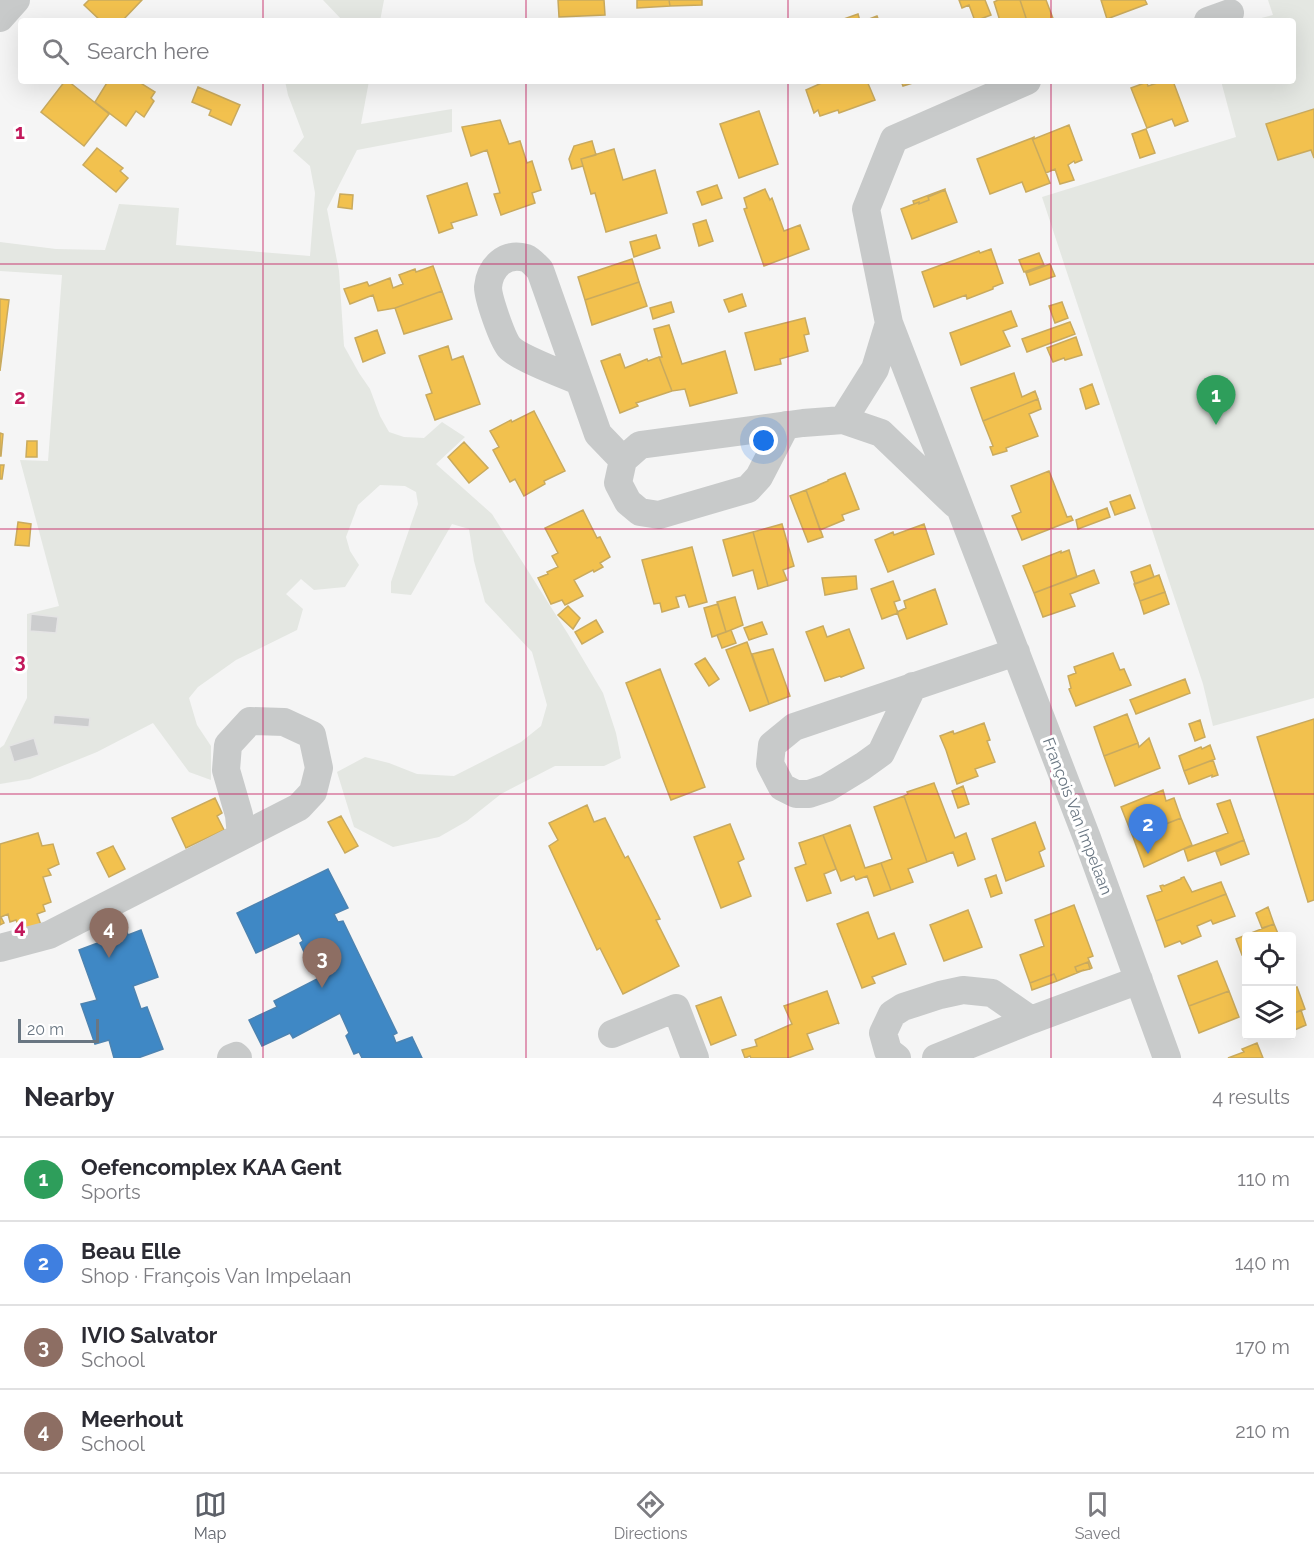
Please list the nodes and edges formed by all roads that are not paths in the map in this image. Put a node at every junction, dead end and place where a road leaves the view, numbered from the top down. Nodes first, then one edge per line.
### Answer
1 (16, 0) edge
2 (0, 18) edge
3 (1021, 84) edge
4 (889, 323) junction
5 (579, 381) dead end
6 (843, 420) junction
7 (786, 425) junction
8 (623, 460) junction
9 (961, 510) junction
10 (1016, 652) junction
11 (912, 686) junction
12 (241, 836) dead end
13 (0, 948) edge
14 (1139, 980) junction
15 (1031, 1020) junction
16 (612, 1034) dead end
17 (231, 1058) edge
18 (238, 1058) edge
19 (695, 1058) edge
20 (897, 1058) edge
21 (936, 1058) edge
22 (1167, 1058) edge

1 - 2 street
3 - 4 street, François Van Impelaan
4 - 6 street, François Van Impelaan
4 - 9 street, François Van Impelaan
5 - 8 street
6 - 7 street, François Van Impelaan
6 - 9 street, François Van Impelaan
7 - 8 street, François Van Impelaan
7 - 8 street
9 - 10 street, François Van Impelaan
10 - 11 street
10 - 14 street, François Van Impelaan
11 - 11 street
12 - 13 street
14 - 15 street
14 - 22 street, François Van Impelaan
15 - 20 street
15 - 21 street
16 - 19 street
17 - 18 street

